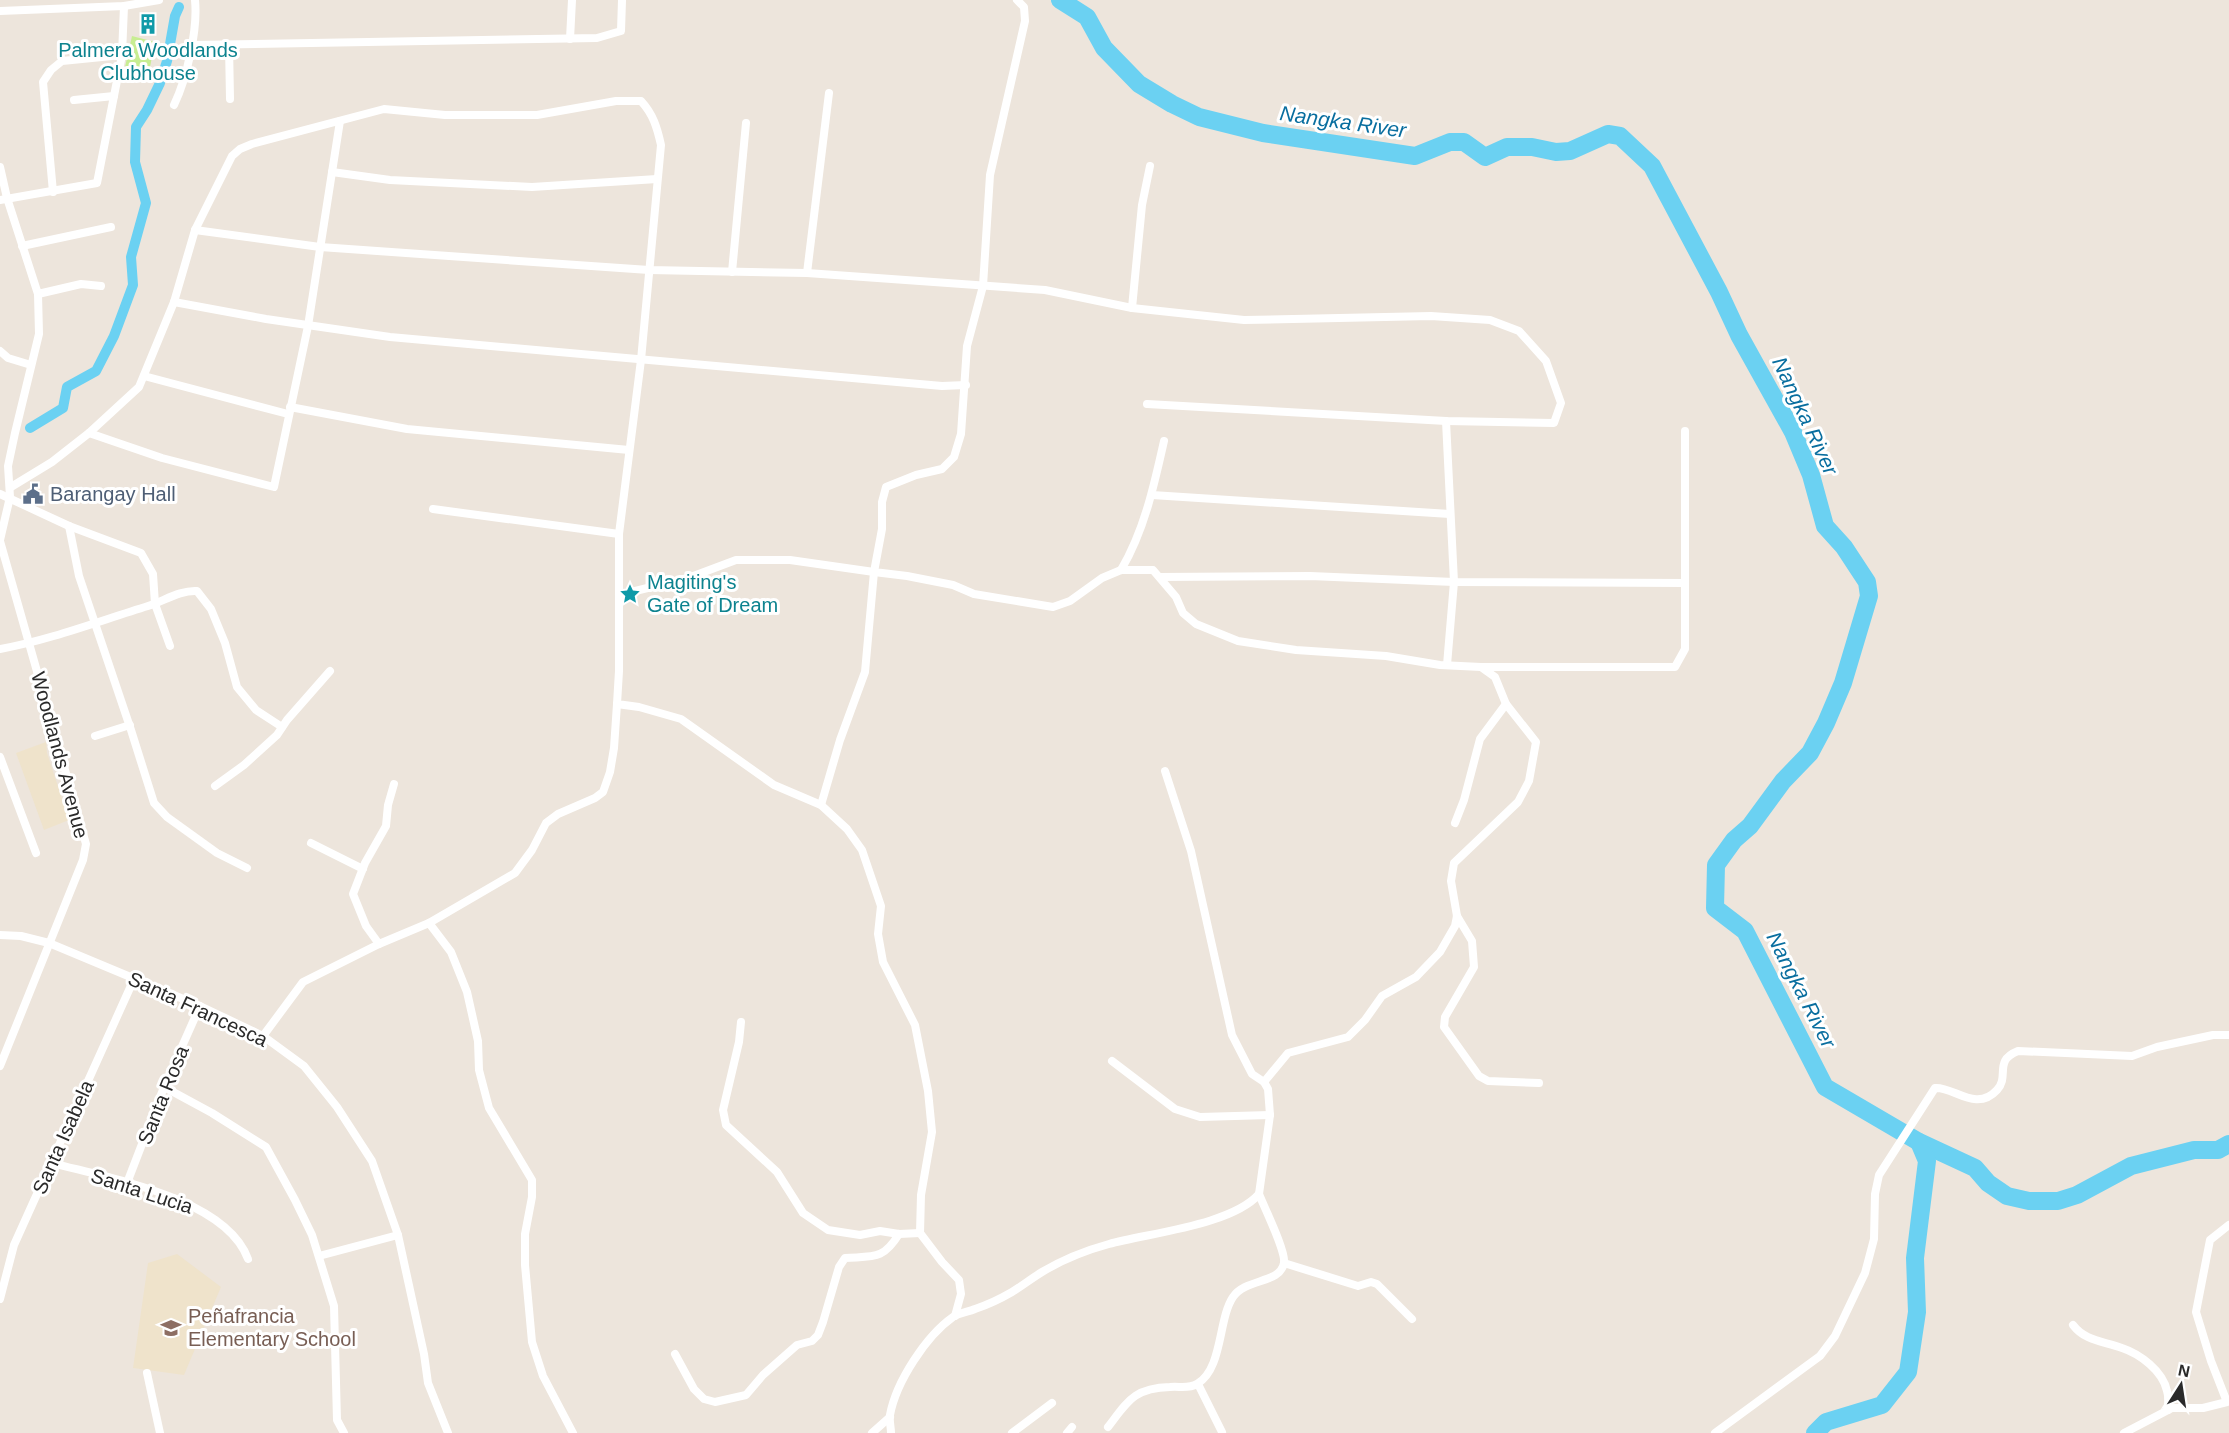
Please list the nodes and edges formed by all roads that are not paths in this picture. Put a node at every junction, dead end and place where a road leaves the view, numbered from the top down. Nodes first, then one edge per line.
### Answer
1 (159, 0) edge
2 (195, 0) edge
3 (572, 0) edge
4 (622, 0) edge
5 (1017, 0) edge
6 (124, 6) junction
7 (0, 11) edge
8 (570, 39) junction
9 (191, 45) junction
10 (229, 45) junction
11 (122, 55) junction
12 (829, 93) dead end
13 (114, 96) junction
14 (230, 99) dead end
15 (74, 100) dead end
16 (174, 105) dead end
17 (340, 120) junction
18 (746, 123) dead end
19 (1150, 166) dead end
20 (0, 167) edge
21 (332, 172) junction
22 (657, 179) junction
23 (53, 192) junction
24 (4, 199) edge
25 (111, 226) dead end
26 (195, 230) junction
27 (22, 246) junction
28 (320, 247) junction
29 (649, 270) junction
30 (732, 272) junction
31 (807, 273) junction
32 (101, 286) dead end
33 (983, 286) junction
34 (38, 294) junction
35 (174, 302) junction
36 (1132, 308) junction
37 (308, 326) junction
38 (1, 352) edge
39 (641, 360) junction
40 (31, 365) junction
41 (144, 376) junction
42 (966, 385) junction
43 (1147, 404) dead end
44 (289, 411) junction
45 (1446, 422) junction
46 (1685, 431) dead end
47 (89, 433) junction
48 (1164, 441) dead end
49 (628, 450) junction
50 (10, 487) junction
51 (0, 494) edge
52 (1152, 495) junction
53 (10, 497) junction
54 (433, 509) dead end
55 (1450, 513) junction
56 (69, 526) junction
57 (619, 534) junction
58 (0, 541) edge
59 (1121, 570) junction
60 (874, 572) junction
61 (1161, 577) junction
62 (1455, 582) junction
63 (1685, 583) junction
64 (619, 595) junction
65 (155, 604) junction
66 (94, 623) junction
67 (29, 644) junction
68 (170, 646) dead end
69 (0, 649) edge
70 (1447, 665) junction
71 (1481, 666) junction
72 (330, 671) dead end
73 (617, 704) junction
74 (1506, 704) junction
75 (130, 725) junction
76 (282, 727) junction
77 (95, 736) dead end
78 (0, 757) edge
79 (2, 768) edge
80 (1165, 771) dead end
81 (394, 784) dead end
82 (215, 786) dead end
83 (821, 805) junction
84 (1455, 823) dead end
85 (311, 843) dead end
86 (36, 853) dead end
87 (247, 868) dead end
88 (363, 869) junction
89 (1457, 916) junction
90 (429, 923) junction
91 (0, 935) edge
92 (50, 943) junction
93 (379, 944) junction
94 (134, 979) junction
95 (200, 1006) junction
96 (741, 1022) dead end
97 (2229, 1035) edge
98 (263, 1036) junction
99 (1112, 1061) dead end
100 (0, 1066) edge
101 (1264, 1082) junction
102 (1539, 1083) dead end
103 (164, 1087) junction
104 (1270, 1115) junction
105 (52, 1163) junction
106 (127, 1184) junction
107 (1259, 1194) junction
108 (2229, 1225) edge
109 (920, 1233) junction
110 (899, 1234) junction
111 (398, 1235) junction
112 (319, 1256) junction
113 (248, 1259) dead end
114 (1284, 1263) junction
115 (3, 1272) edge
116 (0, 1299) edge
117 (955, 1316) junction
118 (1412, 1319) dead end
119 (2073, 1325) dead end
120 (675, 1354) dead end
121 (147, 1373) dead end
122 (1197, 1384) junction
123 (1052, 1403) dead end
124 (2228, 1403) edge
125 (2168, 1410) junction
126 (890, 1417) junction
127 (1108, 1427) dead end
128 (1222, 1432) edge
129 (160, 1433) edge
130 (344, 1433) edge
131 (448, 1433) edge
132 (573, 1433) edge
133 (872, 1433) edge
134 (891, 1433) edge
135 (1012, 1433) edge
136 (1715, 1433) edge
137 (2124, 1433) edge

1 - 6 street
2 - 9 street
3 - 8 street
4 - 8 street
5 - 33 street
6 - 7 street
6 - 11 street
8 - 10 street
9 - 10 street
9 - 16 street
10 - 14 street
11 - 13 street
11 - 23 street
12 - 31 street
13 - 15 street
13 - 23 street
17 - 21 street
17 - 22 street
17 - 26 street
18 - 30 street
19 - 36 street
20 - 24 street, Woodlands Avenue
21 - 22 street
21 - 28 street
22 - 29 street
23 - 24 street
24 - 27 street, Woodlands Avenue
25 - 27 street
26 - 28 street
26 - 35 street
27 - 34 street, Woodlands Avenue
28 - 29 street
28 - 37 street
29 - 30 street
29 - 39 street
30 - 31 street
31 - 33 street
32 - 34 street
33 - 36 street
33 - 42 street
34 - 40 street, Woodlands Avenue
35 - 37 street
35 - 41 street
36 - 45 street
37 - 39 street
37 - 44 street
38 - 40 street
39 - 42 street
39 - 49 street
40 - 50 street, Woodlands Avenue
41 - 44 street
41 - 47 street
42 - 60 street
43 - 45 street
44 - 47 street
44 - 49 street
45 - 55 street
46 - 63 street
47 - 50 street
48 - 52 street
49 - 57 street
50 - 53 street, Woodlands Avenue
51 - 53 street
52 - 55 street
52 - 59 street
53 - 56 street
53 - 58 street, Woodlands Avenue
54 - 57 street
55 - 62 street
56 - 65 street
56 - 66 street
57 - 64 street
58 - 67 street, Woodlands Avenue
59 - 60 street
59 - 61 street
60 - 64 street
60 - 83 street
61 - 62 street
61 - 70 street
62 - 63 street
62 - 70 street
63 - 71 street
64 - 73 street
65 - 66 street
65 - 68 street
65 - 76 street
66 - 67 street
66 - 75 street
67 - 69 street
67 - 92 street, Woodlands Avenue
70 - 71 street
71 - 74 street
72 - 76 street
73 - 83 street
73 - 90 street
74 - 84 street
74 - 89 street
75 - 77 street
75 - 87 street
76 - 82 street
78 - 79 street
79 - 86 street
80 - 101 street
81 - 88 street
83 - 109 street
85 - 88 street
88 - 93 street
89 - 101 street
89 - 102 street
90 - 93 street
90 - 132 street
91 - 92 street, Santa Francesca
92 - 94 street, Santa Francesca
92 - 100 street, Woodlands Avenue
93 - 98 street
94 - 95 street, Santa Francesca
94 - 105 street, Santa Isabela
95 - 98 street, Santa Francesca
95 - 103 street, Santa Rosa
96 - 110 street
97 - 136 street
98 - 111 street, Santa Francesca
99 - 104 street
101 - 104 street
103 - 106 street, Santa Rosa
103 - 112 street
104 - 107 street
105 - 106 street, Santa Lucia
105 - 115 street, Santa Isabela
106 - 113 street, Santa Lucia
107 - 114 street
107 - 117 street
108 - 124 street
109 - 110 street
109 - 117 street
110 - 120 street
111 - 112 street
111 - 131 street, Santa Francesca
112 - 130 street
114 - 118 street
114 - 122 street
115 - 116 street, Santa Isabela
117 - 126 street
119 - 125 street
121 - 129 street
122 - 127 street
122 - 128 street
123 - 135 street
124 - 125 street
125 - 137 street
126 - 133 street
126 - 134 street

